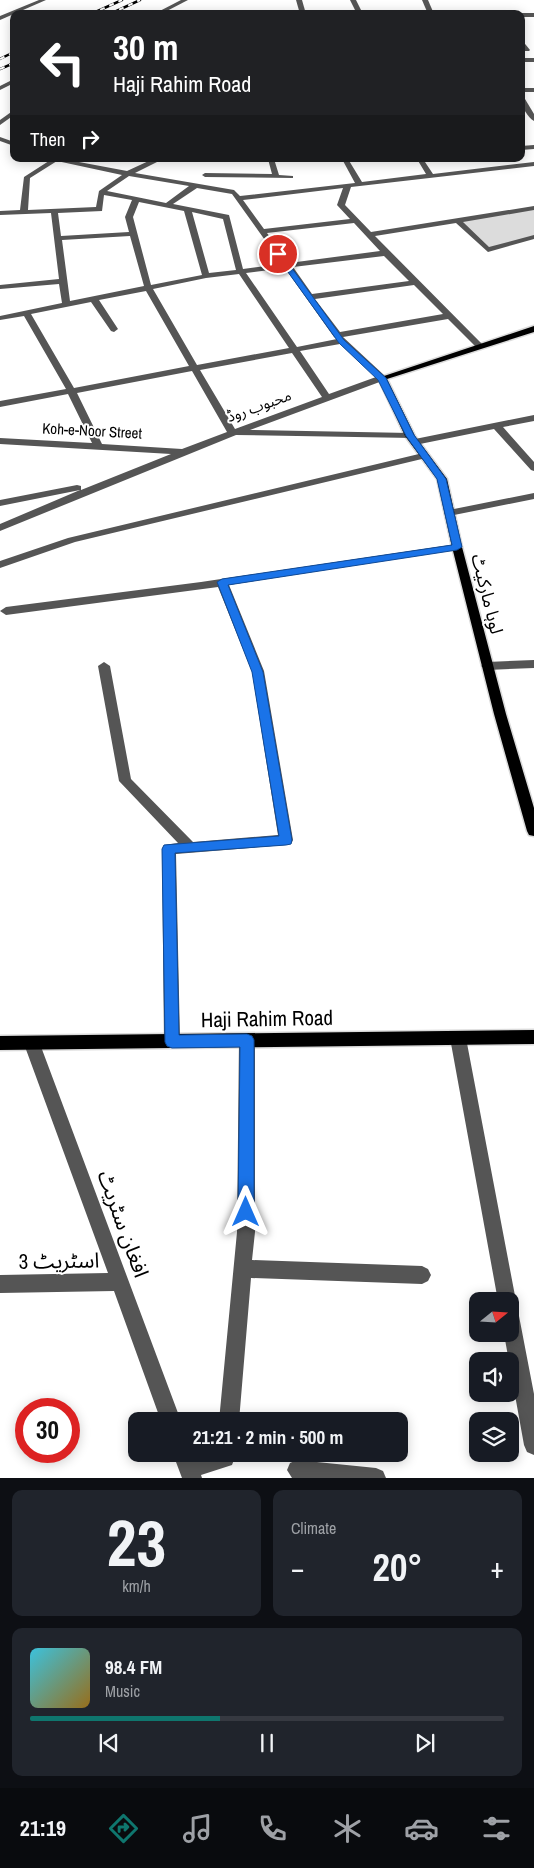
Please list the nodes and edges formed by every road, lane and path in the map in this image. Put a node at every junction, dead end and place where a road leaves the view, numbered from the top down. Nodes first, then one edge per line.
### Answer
1 (43, 0) edge
2 (185, 0) edge
3 (19, 10) edge
4 (164, 10) edge
5 (525, 103) edge
6 (10, 115) edge
7 (534, 119) edge
8 (0, 123) edge
9 (3, 140) edge
10 (0, 146) edge
11 (51, 162) edge
12 (79, 162) edge
13 (153, 162) edge
14 (272, 162) edge
15 (347, 162) edge
16 (422, 162) edge
17 (497, 162) edge
18 (534, 164) edge
19 (501, 168) junction
20 (127, 174) junction
21 (206, 175) dead end
22 (430, 175) junction
23 (276, 176) junction
24 (291, 177) dead end
25 (359, 183) junction
26 (196, 185) junction
27 (348, 185) junction
28 (101, 192) junction
29 (239, 198) junction
30 (136, 199) junction
31 (167, 205) junction
32 (534, 208) edge
33 (187, 209) junction
34 (54, 210) junction
35 (24, 211) junction
36 (0, 213) edge
37 (457, 220) junction
38 (355, 221) junction
39 (263, 231) junction
40 (134, 234) junction
41 (369, 235) junction
42 (58, 238) junction
43 (534, 238) edge
44 (386, 253) junction
45 (286, 266) junction
46 (240, 271) junction
47 (206, 276) junction
48 (63, 281) junction
49 (416, 282) junction
50 (0, 287) edge
51 (148, 288) junction
52 (310, 297) junction
53 (93, 298) junction
54 (66, 304) junction
55 (26, 312) junction
56 (449, 316) junction
57 (0, 318) edge
58 (114, 329) dead end
59 (534, 329) edge
60 (339, 338) junction
61 (480, 346) junction
62 (294, 350) junction
63 (195, 368) junction
64 (382, 378) junction
65 (72, 392) junction
66 (327, 398) junction
67 (0, 404) edge
68 (534, 418) edge
69 (496, 425) junction
70 (232, 432) junction
71 (412, 439) junction
72 (0, 441) edge
73 (98, 446) junction
74 (183, 451) junction
75 (423, 456) junction
76 (534, 468) edge
77 (102, 483) junction
78 (534, 496) edge
79 (0, 503) edge
80 (449, 513) junction
81 (0, 528) edge
82 (457, 547) junction
83 (0, 565) edge
84 (222, 582) junction
85 (6, 611) dead end
86 (534, 664) edge
87 (104, 666) dead end
88 (488, 666) junction
89 (534, 831) edge
90 (190, 847) junction
91 (534, 1037) edge
92 (458, 1038) junction
93 (247, 1040) junction
94 (172, 1042) junction
95 (0, 1043) edge
96 (32, 1044) junction
97 (242, 1269) junction
98 (422, 1275) dead end
99 (120, 1282) junction
100 (0, 1284) edge
101 (505, 1292) edge
102 (515, 1342) edge
103 (168, 1412) edge
104 (229, 1412) edge
105 (534, 1445) edge
106 (209, 1462) edge
107 (188, 1467) edge
108 (297, 1470) dead end
109 (376, 1478) edge

1 - 3 street
2 - 4 street
5 - 7 street
6 - 8 street
9 - 10 street
11 - 35 street
12 - 20 street
13 - 20 street
14 - 23 street
15 - 25 street
16 - 22 street
17 - 19 street
18 - 19 street
19 - 22 street
20 - 26 street
20 - 28 street
21 - 23 street
22 - 25 street
23 - 24 street
25 - 27 street
26 - 29 street
26 - 31 street
27 - 29 street
27 - 38 street
28 - 30 street
28 - 34 street
29 - 39 street
30 - 31 street
30 - 40 street
31 - 33 street
32 - 37 street
33 - 46 street
33 - 47 street
34 - 35 street
34 - 42 street
35 - 36 street
37 - 41 street
37 - 43 street
38 - 39 street
38 - 41 street
39 - 45 street
40 - 42 street
40 - 51 street
41 - 44 street
42 - 48 street
44 - 45 street
44 - 49 street
45 - 46 street
45 - 52 street
46 - 47 street
46 - 62 street
47 - 51 street
48 - 50 street
48 - 54 street
49 - 52 street
49 - 56 street
51 - 53 street
51 - 63 street
52 - 60 street
53 - 54 street
53 - 58 street
54 - 55 street
55 - 57 street
55 - 65 street
56 - 60 street
56 - 61 street
59 - 61 main road, محبوب روڈ
60 - 62 street
60 - 64 street
61 - 64 main road, محبوب روڈ
62 - 63 street
62 - 66 street
63 - 65 street
63 - 70 street
64 - 66 street, محبوب روڈ
64 - 71 main road, لوہا مارکیٹ
65 - 67 street
65 - 73 street
66 - 70 street, محبوب روڈ
68 - 69 street
69 - 71 street
69 - 76 street
70 - 71 street
70 - 74 street, محبوب روڈ
71 - 75 main road, لوہا مارکیٹ
72 - 73 street, Koh-e-Noor Street
73 - 74 street, Koh-e-Noor Street
74 - 77 street, محبوب روڈ
75 - 80 main road, لوہا مارکیٹ
75 - 83 street
77 - 79 street
77 - 81 street, محبوب روڈ
78 - 80 street
80 - 82 main road, لوہا مارکیٹ
82 - 84 street
82 - 88 main road, لوہا مارکیٹ
84 - 85 street
84 - 90 street
86 - 88 street
87 - 90 street
88 - 89 main road, لوہا مارکیٹ
90 - 94 street
91 - 92 main road, Haji Rahim Road
92 - 93 main road, Haji Rahim Road
92 - 101 street
93 - 94 main road, Haji Rahim Road
93 - 97 street
94 - 96 main road, Haji Rahim Road
95 - 96 main road, Haji Rahim Road
96 - 99 street, افغان سٹریٹ
97 - 98 street
97 - 104 street
99 - 100 street, اسٹریٹ 3
99 - 103 street, افغان سٹریٹ
102 - 105 street
106 - 107 street
108 - 109 street

